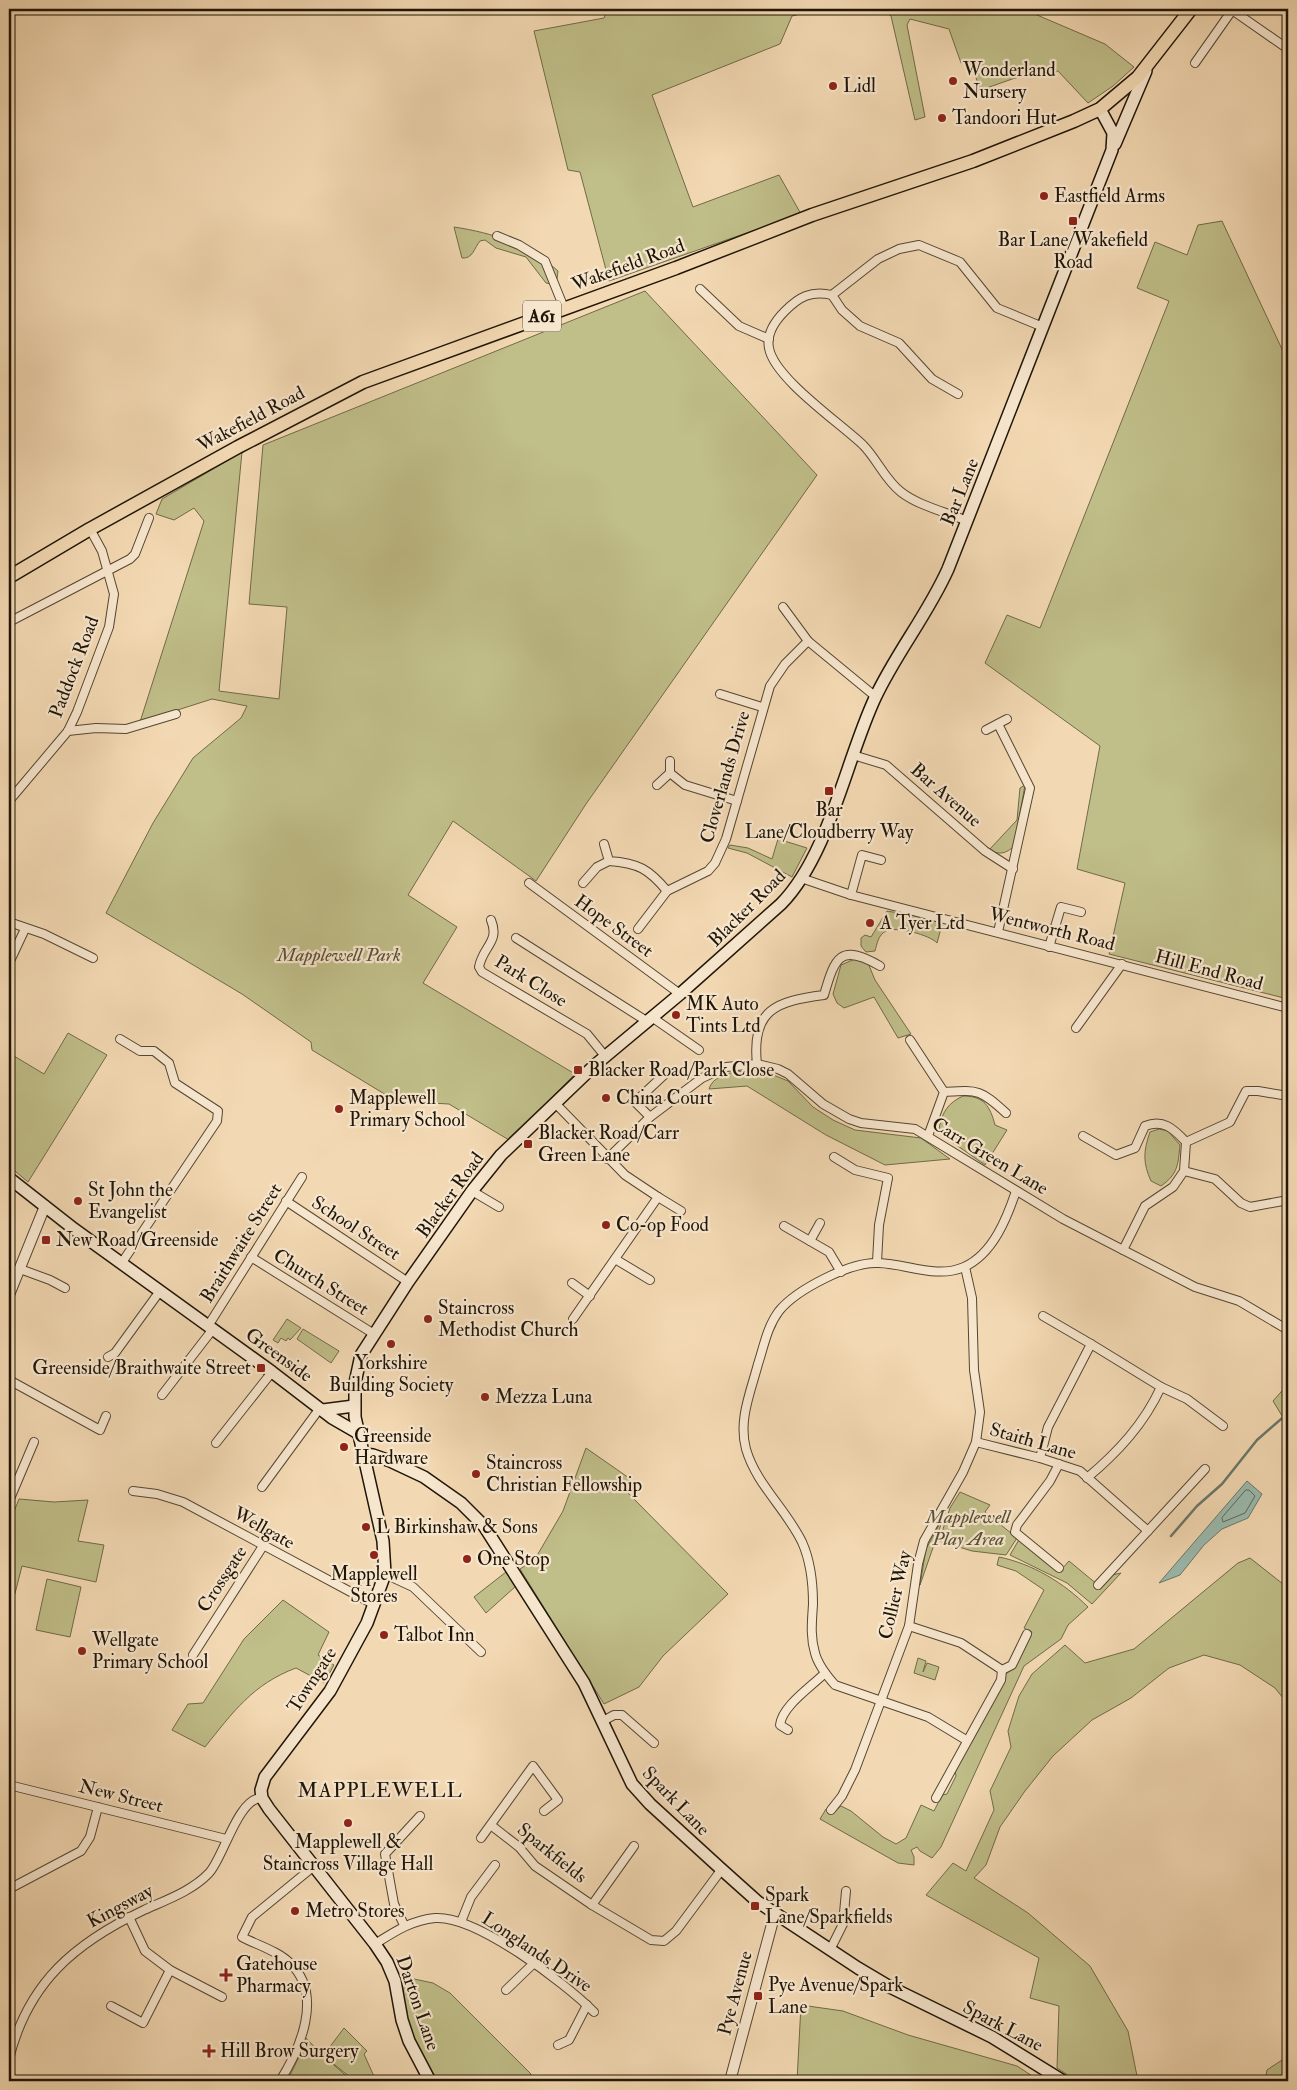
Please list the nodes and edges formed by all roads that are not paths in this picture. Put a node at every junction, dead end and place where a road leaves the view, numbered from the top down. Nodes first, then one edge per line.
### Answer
1 (1191, 9) edge
2 (1232, 10) edge
3 (1288, 49) edge
4 (1150, 63) junction
5 (1195, 63) dead end
6 (1100, 109) junction
7 (1112, 150) junction
8 (497, 236) dead end
9 (700, 289) dead end
10 (832, 295) junction
11 (564, 308) junction
12 (1043, 327) junction
13 (769, 339) junction
14 (958, 394) dead end
15 (148, 518) dead end
16 (967, 521) junction
17 (90, 529) junction
18 (109, 568) junction
19 (9, 578) edge
20 (783, 607) dead end
21 (9, 622) edge
22 (808, 641) junction
23 (720, 694) dead end
24 (876, 697) junction
25 (762, 708) junction
26 (176, 714) dead end
27 (1007, 718) dead end
28 (998, 724) junction
29 (986, 730) dead end
30 (68, 731) junction
31 (853, 755) junction
32 (670, 761) dead end
33 (670, 773) junction
34 (657, 785) dead end
35 (12, 792) edge
36 (9, 801) edge
37 (737, 801) junction
38 (604, 844) dead end
39 (881, 860) dead end
40 (609, 861) junction
41 (1013, 868) junction
42 (801, 878) junction
43 (529, 883) dead end
44 (583, 883) dead end
45 (667, 891) junction
46 (851, 895) junction
47 (1081, 912) dead end
48 (491, 920) dead end
49 (9, 922) edge
50 (25, 929) junction
51 (638, 929) dead end
52 (998, 932) junction
53 (516, 938) dead end
54 (1050, 947) junction
55 (93, 958) dead end
56 (9, 963) edge
57 (1122, 964) junction
58 (880, 966) dead end
59 (680, 994) junction
60 (1288, 1008) edge
61 (651, 1020) junction
62 (1076, 1028) dead end
63 (120, 1039) dead end
64 (910, 1040) dead end
65 (699, 1050) dead end
66 (605, 1056) junction
67 (757, 1064) junction
68 (665, 1074) dead end
69 (944, 1092) junction
70 (1288, 1096) edge
71 (555, 1103) junction
72 (1006, 1112) dead end
73 (650, 1117) junction
74 (928, 1136) junction
75 (1083, 1136) dead end
76 (1186, 1142) junction
77 (834, 1157) dead end
78 (607, 1159) junction
79 (1184, 1171) junction
80 (302, 1177) dead end
81 (9, 1178) edge
82 (472, 1191) junction
83 (1016, 1191) junction
84 (658, 1197) junction
85 (1288, 1200) edge
86 (286, 1201) junction
87 (45, 1206) junction
88 (499, 1208) dead end
89 (681, 1211) dead end
90 (820, 1223) dead end
91 (784, 1226) dead end
92 (810, 1241) junction
93 (1123, 1250) junction
94 (251, 1257) junction
95 (615, 1259) junction
96 (877, 1262) junction
97 (121, 1264) junction
98 (965, 1267) junction
99 (20, 1269) junction
100 (841, 1272) junction
101 (650, 1280) dead end
102 (408, 1282) junction
103 (572, 1283) dead end
104 (10, 1287) edge
105 (65, 1288) dead end
106 (160, 1291) junction
107 (590, 1296) junction
108 (1042, 1316) dead end
109 (573, 1319) dead end
110 (210, 1327) junction
111 (1288, 1330) edge
112 (374, 1334) junction
113 (1091, 1344) junction
114 (108, 1357) dead end
115 (272, 1372) junction
116 (9, 1380) edge
117 (1161, 1387) junction
118 (162, 1395) dead end
119 (354, 1406) junction
120 (322, 1409) junction
121 (106, 1416) dead end
122 (1223, 1426) dead end
123 (358, 1433) junction
124 (34, 1442) dead end
125 (976, 1442) junction
126 (216, 1443) dead end
127 (363, 1454) junction
128 (1040, 1458) junction
129 (1059, 1464) junction
130 (1205, 1469) dead end
131 (1087, 1478) junction
132 (262, 1487) dead end
133 (133, 1491) dead end
134 (9, 1501) edge
135 (1148, 1531) junction
136 (263, 1546) junction
137 (1059, 1568) dead end
138 (386, 1574) junction
139 (1098, 1585) dead end
140 (375, 1605) junction
141 (909, 1626) junction
142 (1027, 1634) dead end
143 (481, 1652) dead end
144 (193, 1655) dead end
145 (1002, 1670) junction
146 (825, 1673) junction
147 (882, 1702) junction
148 (603, 1721) junction
149 (788, 1730) dead end
150 (966, 1740) junction
151 (654, 1743) dead end
152 (9, 1785) edge
153 (262, 1798) junction
154 (936, 1798) dead end
155 (98, 1807) junction
156 (544, 1810) dead end
157 (831, 1810) dead end
158 (420, 1816) dead end
159 (492, 1826) junction
160 (481, 1838) dead end
161 (226, 1839) junction
162 (634, 1846) dead end
163 (494, 1866) dead end
164 (313, 1867) junction
165 (720, 1868) junction
166 (9, 1889) edge
167 (846, 1890) dead end
168 (592, 1905) junction
169 (775, 1913) junction
170 (129, 1917) junction
171 (461, 1922) junction
172 (404, 1926) junction
173 (375, 1944) junction
174 (830, 1950) junction
175 (533, 1964) junction
176 (170, 1970) junction
177 (506, 1990) dead end
178 (222, 1997) dead end
179 (587, 2005) junction
180 (111, 2006) dead end
181 (594, 2012) dead end
182 (12, 2032) edge
183 (558, 2045) dead end
184 (9, 2059) edge
185 (427, 2080) edge
186 (280, 2081) edge
187 (730, 2081) edge
188 (1063, 2081) edge

1 - 4 main road, Wakefield Road / A61
2 - 3 street
2 - 5 street
4 - 6 main road, Wakefield Road / A61
4 - 7 main road
6 - 7 main road, Bar Lane
6 - 11 main road, Wakefield Road / A61
7 - 12 main road, Bar Lane
8 - 11 street
9 - 13 street
10 - 12 street
10 - 13 street
10 - 14 street
11 - 17 main road, Wakefield Road / A61
12 - 16 main road, Bar Lane
13 - 16 street
15 - 18 street
16 - 24 main road, Bar Lane
17 - 18 street, Paddock Road
17 - 19 main road, Wakefield Road / A61
18 - 21 street
18 - 30 street, Paddock Road
20 - 22 street
22 - 24 street
22 - 25 street, Cloverlands Drive
23 - 25 street
24 - 31 main road, Bar Lane
25 - 37 street, Cloverlands Drive
26 - 30 street
27 - 28 street
28 - 29 street
28 - 41 street
30 - 35 street, Paddock Road
31 - 41 street, Bar Avenue
31 - 42 main road, Bar Lane
32 - 33 street
33 - 34 street
33 - 37 street
35 - 36 street, Paddock Road
37 - 45 street, Cloverlands Drive
38 - 40 street
39 - 46 street
40 - 44 street
40 - 45 street
41 - 52 street
42 - 46 street, Wentworth Road
42 - 59 main road, Blacker Road
43 - 59 street, Hope Street
45 - 51 street, Cloverlands Drive
46 - 52 street, Wentworth Road
47 - 54 street
48 - 66 street, Park Close
49 - 50 street
50 - 55 street
50 - 56 street
52 - 54 street, Wentworth Road
53 - 61 street
54 - 57 street, Wentworth Road
57 - 60 street, Hill End Road
57 - 62 street
58 - 67 street
59 - 61 main road, Blacker Road
61 - 65 street
61 - 66 main road, Blacker Road
63 - 97 street
64 - 69 street
66 - 71 main road, Blacker Road
67 - 73 street, Carr Green Lane
67 - 74 street, Carr Green Lane
68 - 73 street
69 - 72 street
69 - 74 street
70 - 76 street
71 - 78 street
71 - 82 main road, Blacker Road
73 - 78 street, Carr Green Lane
74 - 83 street, Carr Green Lane
75 - 76 street
76 - 79 street
77 - 96 street
78 - 84 street
79 - 85 street
79 - 93 street
80 - 86 street, Braithwaite Street
81 - 87 main road, Greenside
82 - 88 street
82 - 102 main road, Blacker Road
83 - 93 street, Carr Green Lane
83 - 98 street
84 - 89 street
84 - 95 street
86 - 94 street, Braithwaite Street
86 - 102 street, School Street
87 - 97 main road, Greenside
87 - 99 street
90 - 92 street
91 - 92 street
92 - 100 street
93 - 111 street, Carr Green Lane
94 - 110 street, Braithwaite Street
94 - 112 street, Church Street
95 - 101 street
95 - 107 street
96 - 98 street
96 - 100 street
97 - 106 main road, Greenside
98 - 125 street, Collier Way
99 - 104 street
99 - 105 street
100 - 146 street
102 - 112 main road, Blacker Road
103 - 107 street
106 - 110 main road, Greenside
106 - 114 street
107 - 109 street
108 - 113 street
110 - 115 main road, Greenside
110 - 118 street
112 - 119 main road, Blacker Road
113 - 117 street
113 - 128 street
115 - 120 main road, Greenside
115 - 126 street
116 - 121 street
117 - 122 street
117 - 131 street
119 - 120 main road
119 - 123 main road, Blacker Road
120 - 123 main road, Greenside
120 - 132 street
123 - 127 main road, Towngate
124 - 134 street
125 - 128 street, Staith Lane
125 - 141 street, Collier Way
127 - 138 main road, Towngate
127 - 148 main road, Spark Lane
128 - 129 street, Staith Lane
129 - 131 street, Staith Lane
129 - 137 street
130 - 135 street
131 - 135 street, Staith Lane
133 - 136 street, Wellgate
135 - 139 street
136 - 140 street, Wellgate
136 - 144 street, Crossgate
138 - 140 main road, Towngate
138 - 143 street
140 - 153 main road, Towngate
141 - 145 street
141 - 147 street, Collier Way
142 - 145 street
145 - 150 street
146 - 147 street
146 - 149 street
147 - 150 street
147 - 157 street, Collier Way
148 - 151 street
148 - 165 main road, Spark Lane
150 - 154 street
152 - 155 street, New Street
153 - 161 street, Kingsway
153 - 164 main road, Darton Lane
155 - 161 street, New Street
155 - 166 street
156 - 159 street, Sparkfields
158 - 172 street
159 - 160 street, Sparkfields
159 - 168 street, Sparkfields
161 - 170 street, Kingsway
162 - 168 street, Sparkfields
163 - 171 street
164 - 173 main road, Darton Lane
164 - 186 street
165 - 168 street, Sparkfields
165 - 169 main road, Spark Lane
167 - 174 street
169 - 174 main road, Spark Lane
169 - 187 street, Pye Avenue
170 - 176 street
170 - 182 street, Kingsway
171 - 172 street, Longlands Drive
171 - 175 street, Longlands Drive
172 - 173 street, Longlands Drive
173 - 185 main road, Darton Lane
174 - 188 main road, Spark Lane
175 - 177 street
175 - 179 street, Longlands Drive
176 - 178 street
176 - 180 street
179 - 181 street, Longlands Drive
179 - 183 street
182 - 184 street, Kingsway

